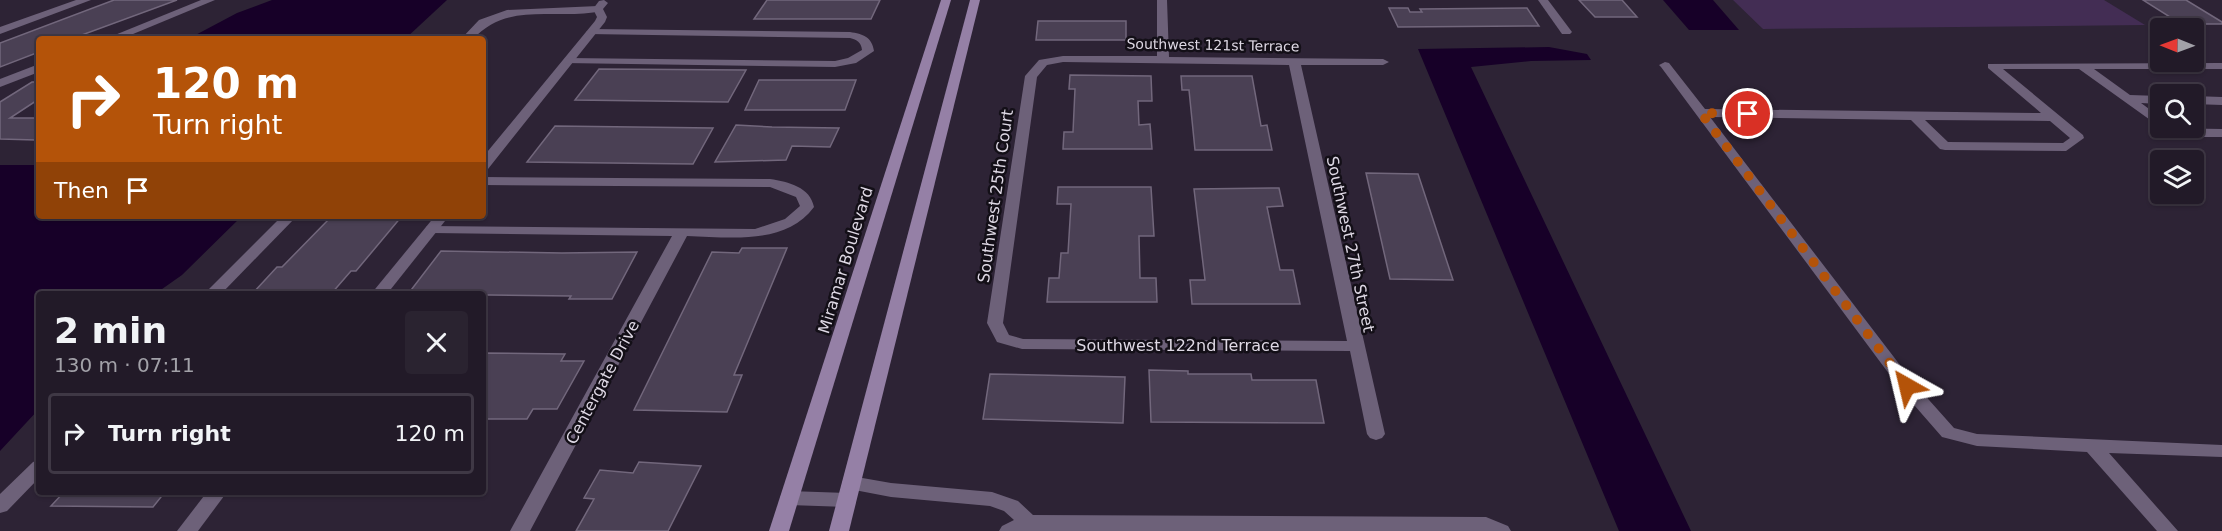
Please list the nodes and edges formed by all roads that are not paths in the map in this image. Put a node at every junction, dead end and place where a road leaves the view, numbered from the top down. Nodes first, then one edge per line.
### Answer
1 (86, 0) edge
2 (210, 0) edge
3 (946, 0) edge
4 (975, 0) edge
5 (1162, 0) edge
6 (1543, 0) edge
7 (602, 4) edge
8 (0, 18) edge
9 (19, 24) junction
10 (0, 31) edge
11 (592, 32) junction
12 (1566, 32) dead end
13 (119, 36) edge
14 (469, 36) edge
15 (1163, 59) junction
16 (568, 61) junction
17 (1294, 61) junction
18 (1043, 62) joint
19 (1383, 62) dead end
20 (1665, 65) dead end
21 (2082, 66) junction
22 (2222, 66) edge
23 (36, 69) edge
24 (0, 83) edge
25 (2128, 99) junction
26 (2150, 100) edge
27 (2204, 100) edge
28 (2222, 101) edge
29 (1701, 113) junction
30 (1914, 116) junction
31 (2150, 116) edge
32 (2054, 117) junction
33 (2204, 134) edge
34 (2222, 134) edge
35 (486, 162) edge
36 (486, 181) edge
37 (287, 219) edge
38 (440, 219) edge
39 (432, 229) junction
40 (682, 232) junction
41 (215, 291) edge
42 (381, 291) edge
43 (1003, 338) joint
44 (1354, 346) junction
45 (1376, 434) dead end
46 (2092, 446) junction
47 (2222, 451) edge
48 (36, 470) edge
49 (849, 491) junction
50 (216, 495) edge
51 (789, 498) junction
52 (0, 506) edge
53 (1028, 522) junction
54 (1183, 527) edge
55 (1281, 528) edge
56 (187, 531) edge
57 (520, 531) edge
58 (779, 531) edge
59 (839, 531) edge
60 (1009, 531) edge
61 (1501, 531) edge
62 (2168, 531) edge

1 - 9 street
2 - 13 street
3 - 51 street, Miramar Boulevard
4 - 49 street
5 - 15 street
6 - 12 street
7 - 11 street
7 - 14 street
8 - 9 street
9 - 10 street
11 - 16 street
11 - 16 street
15 - 17 street, Southwest 121st Terrace
15 - 18 street, Southwest 121st Terrace
16 - 35 street
17 - 19 street, Southwest 121st Terrace
17 - 44 street, Southwest 27th Street
18 - 43 street, Southwest 25th Court
20 - 29 street
21 - 22 street
21 - 25 street
21 - 32 street
23 - 24 street
25 - 26 street
25 - 31 street
27 - 28 street
29 - 30 street
29 - 46 street
30 - 32 street
30 - 32 street
33 - 34 street
36 - 40 street
37 - 41 street
38 - 39 street
39 - 40 street
39 - 42 street
40 - 57 street, Centergate Drive
43 - 44 street, Southwest 122nd Terrace
44 - 45 street, Southwest 27th Street
46 - 47 street
46 - 62 street
48 - 52 street
49 - 51 street
49 - 53 street
49 - 59 street
50 - 56 street
51 - 58 street, Miramar Boulevard
53 - 54 street
53 - 60 street
54 - 55 street
55 - 61 street

